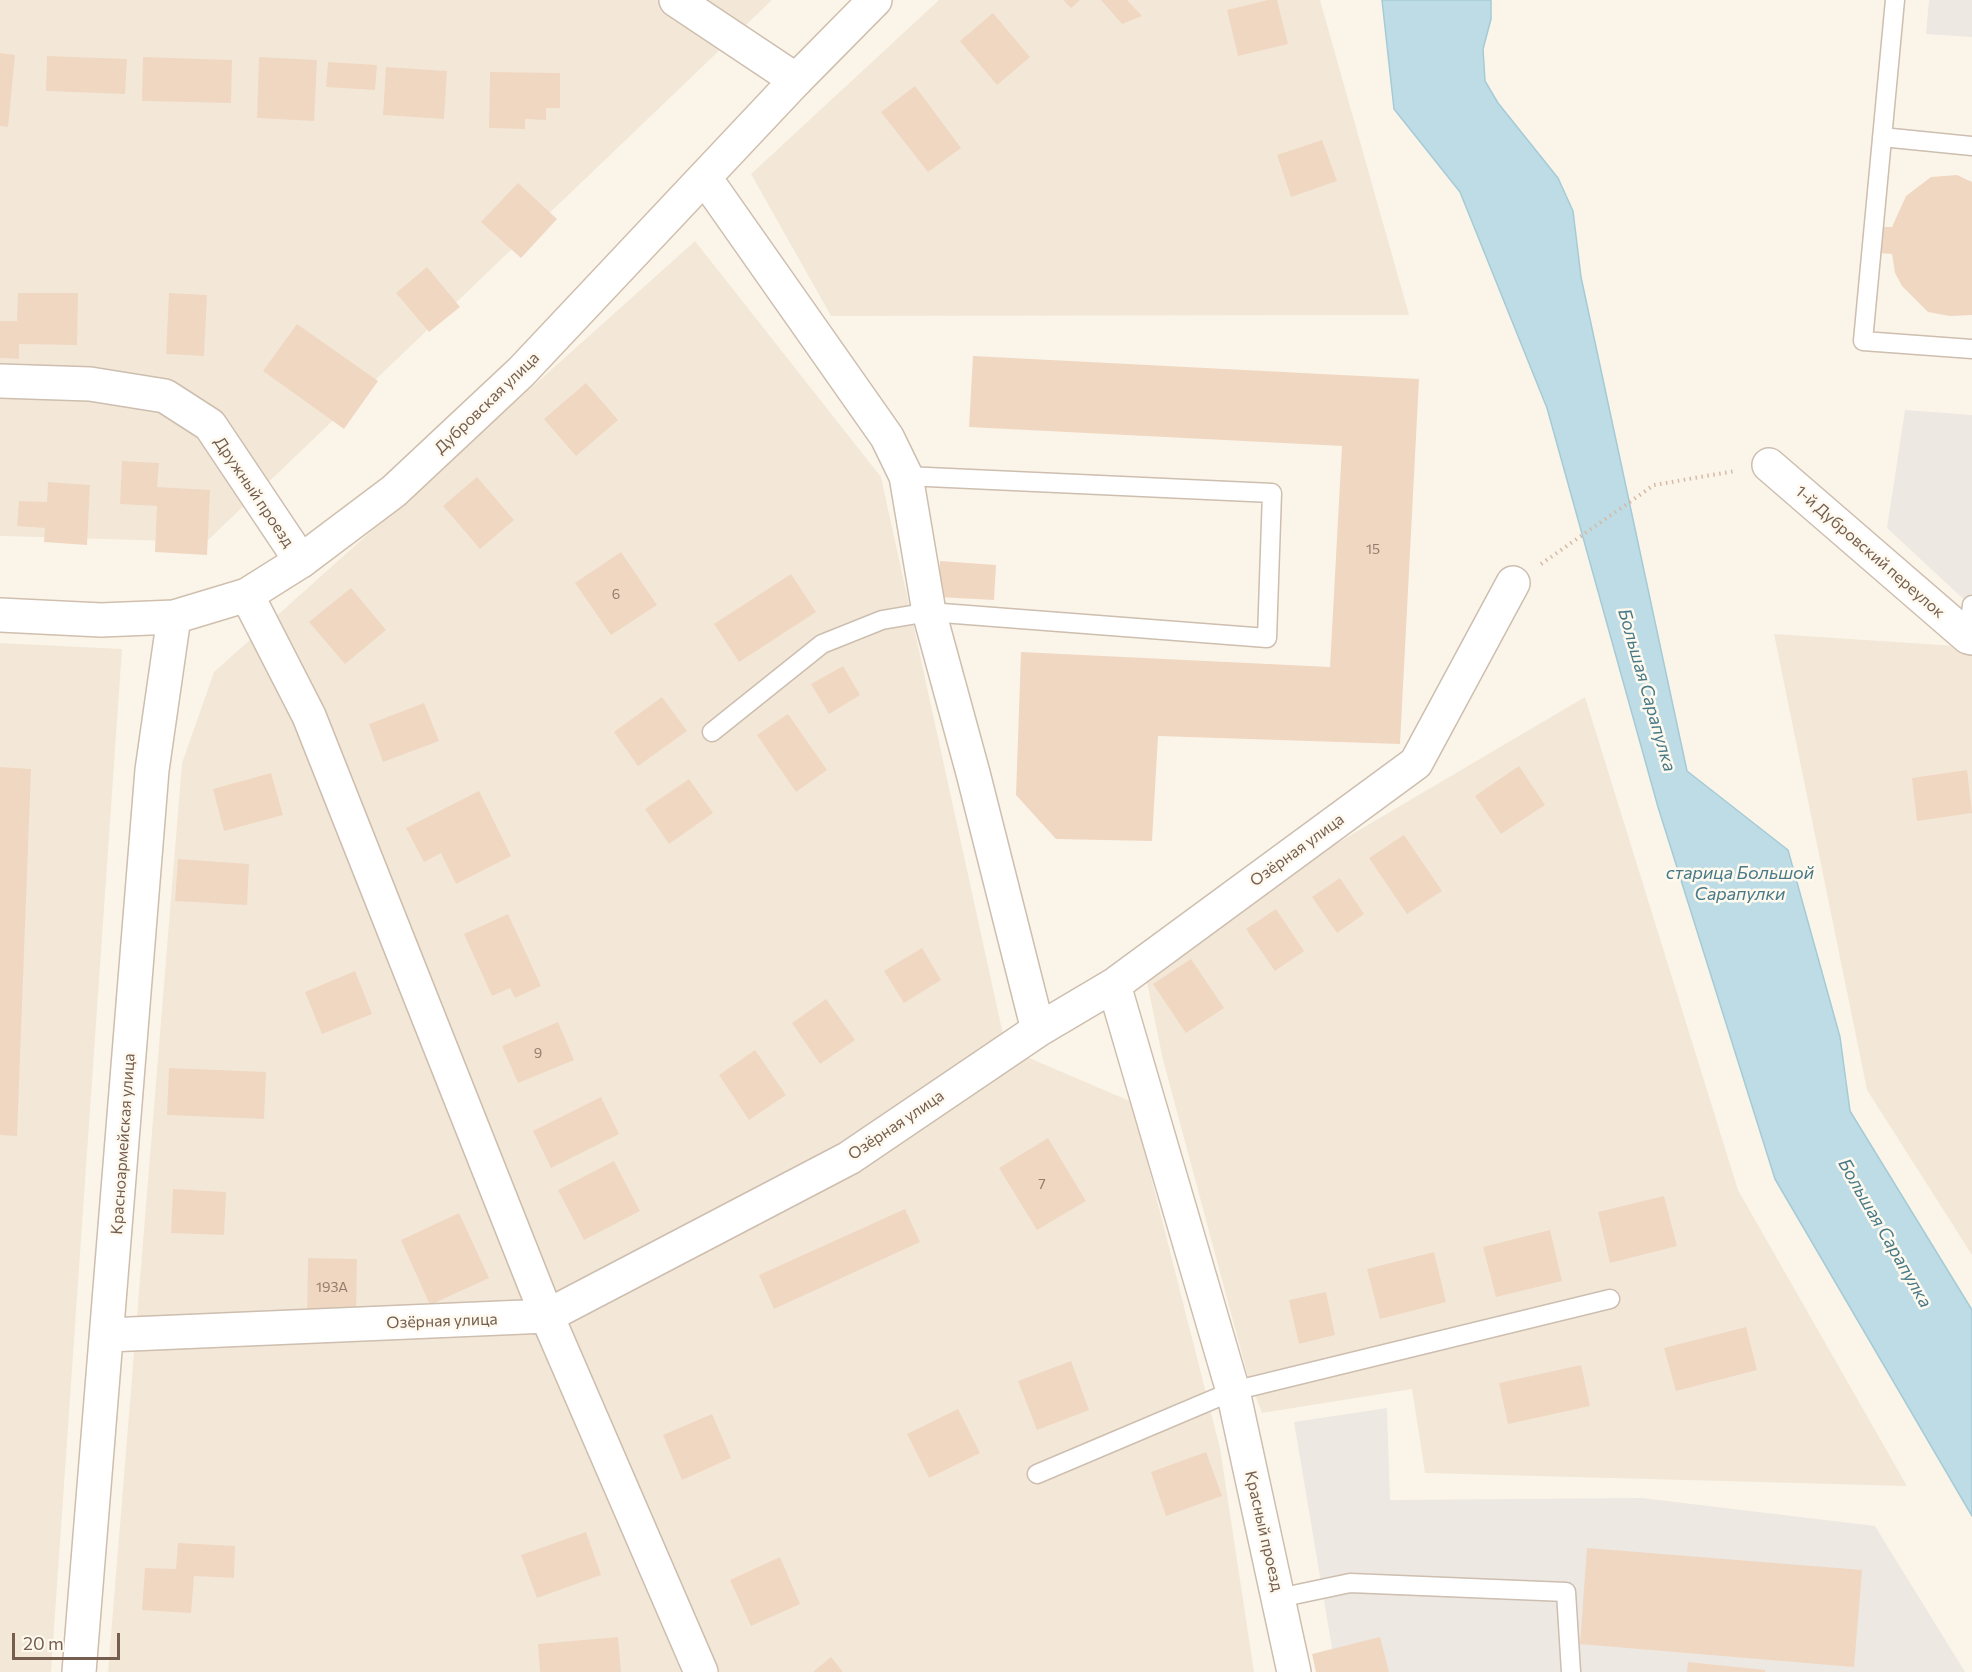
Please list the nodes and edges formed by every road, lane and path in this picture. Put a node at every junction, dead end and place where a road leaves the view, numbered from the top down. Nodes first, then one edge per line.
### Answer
1 (676, 0) edge
2 (875, 0) edge
3 (1895, 0) edge
4 (796, 80) junction
5 (1882, 137) junction
6 (1972, 146) edge
7 (705, 178) junction
8 (1972, 349) edge
9 (0, 381) edge
10 (1768, 465) joint
11 (906, 476) junction
12 (1561, 550) dead end
13 (301, 561) junction
14 (1513, 583) dead end
15 (247, 596) junction
16 (1972, 605) edge
17 (929, 612) junction
18 (0, 615) edge
19 (174, 617) junction
20 (1970, 637) edge
21 (712, 732) dead end
22 (1114, 985) junction
23 (1038, 1030) junction
24 (1610, 1299) dead end
25 (547, 1316) junction
26 (108, 1335) junction
27 (1233, 1391) junction
28 (1037, 1474) dead end
29 (1279, 1598) junction
30 (79, 1672) edge
31 (701, 1672) edge
32 (1294, 1672) edge
33 (1570, 1672) edge

1 - 4 street
2 - 4 street, Дубровская улица
3 - 5 lane
4 - 7 street, Дубровская улица
5 - 6 lane
5 - 8 lane
7 - 11 street
7 - 13 street, Дубровская улица
9 - 13 street, Дружный проезд
10 - 12 path
10 - 20 street, 1-й Дубровский переулок
11 - 17 street
11 - 17 lane
13 - 15 street, Дубровская улица
14 - 22 street, Озёрная улица
15 - 19 street, Дубровская улица
15 - 25 street
16 - 20 lane
17 - 21 lane
17 - 23 street
18 - 19 street, Дубровская улица
19 - 26 street, Красноармейская улица
22 - 23 street, Озёрная улица
22 - 27 street, Красный проезд
23 - 25 street, Озёрная улица
24 - 27 lane
25 - 26 street, Озёрная улица
25 - 31 street
26 - 30 street, Красноармейская улица
27 - 28 lane
27 - 29 street, Красный проезд
29 - 32 street, Красный проезд
29 - 33 lane

